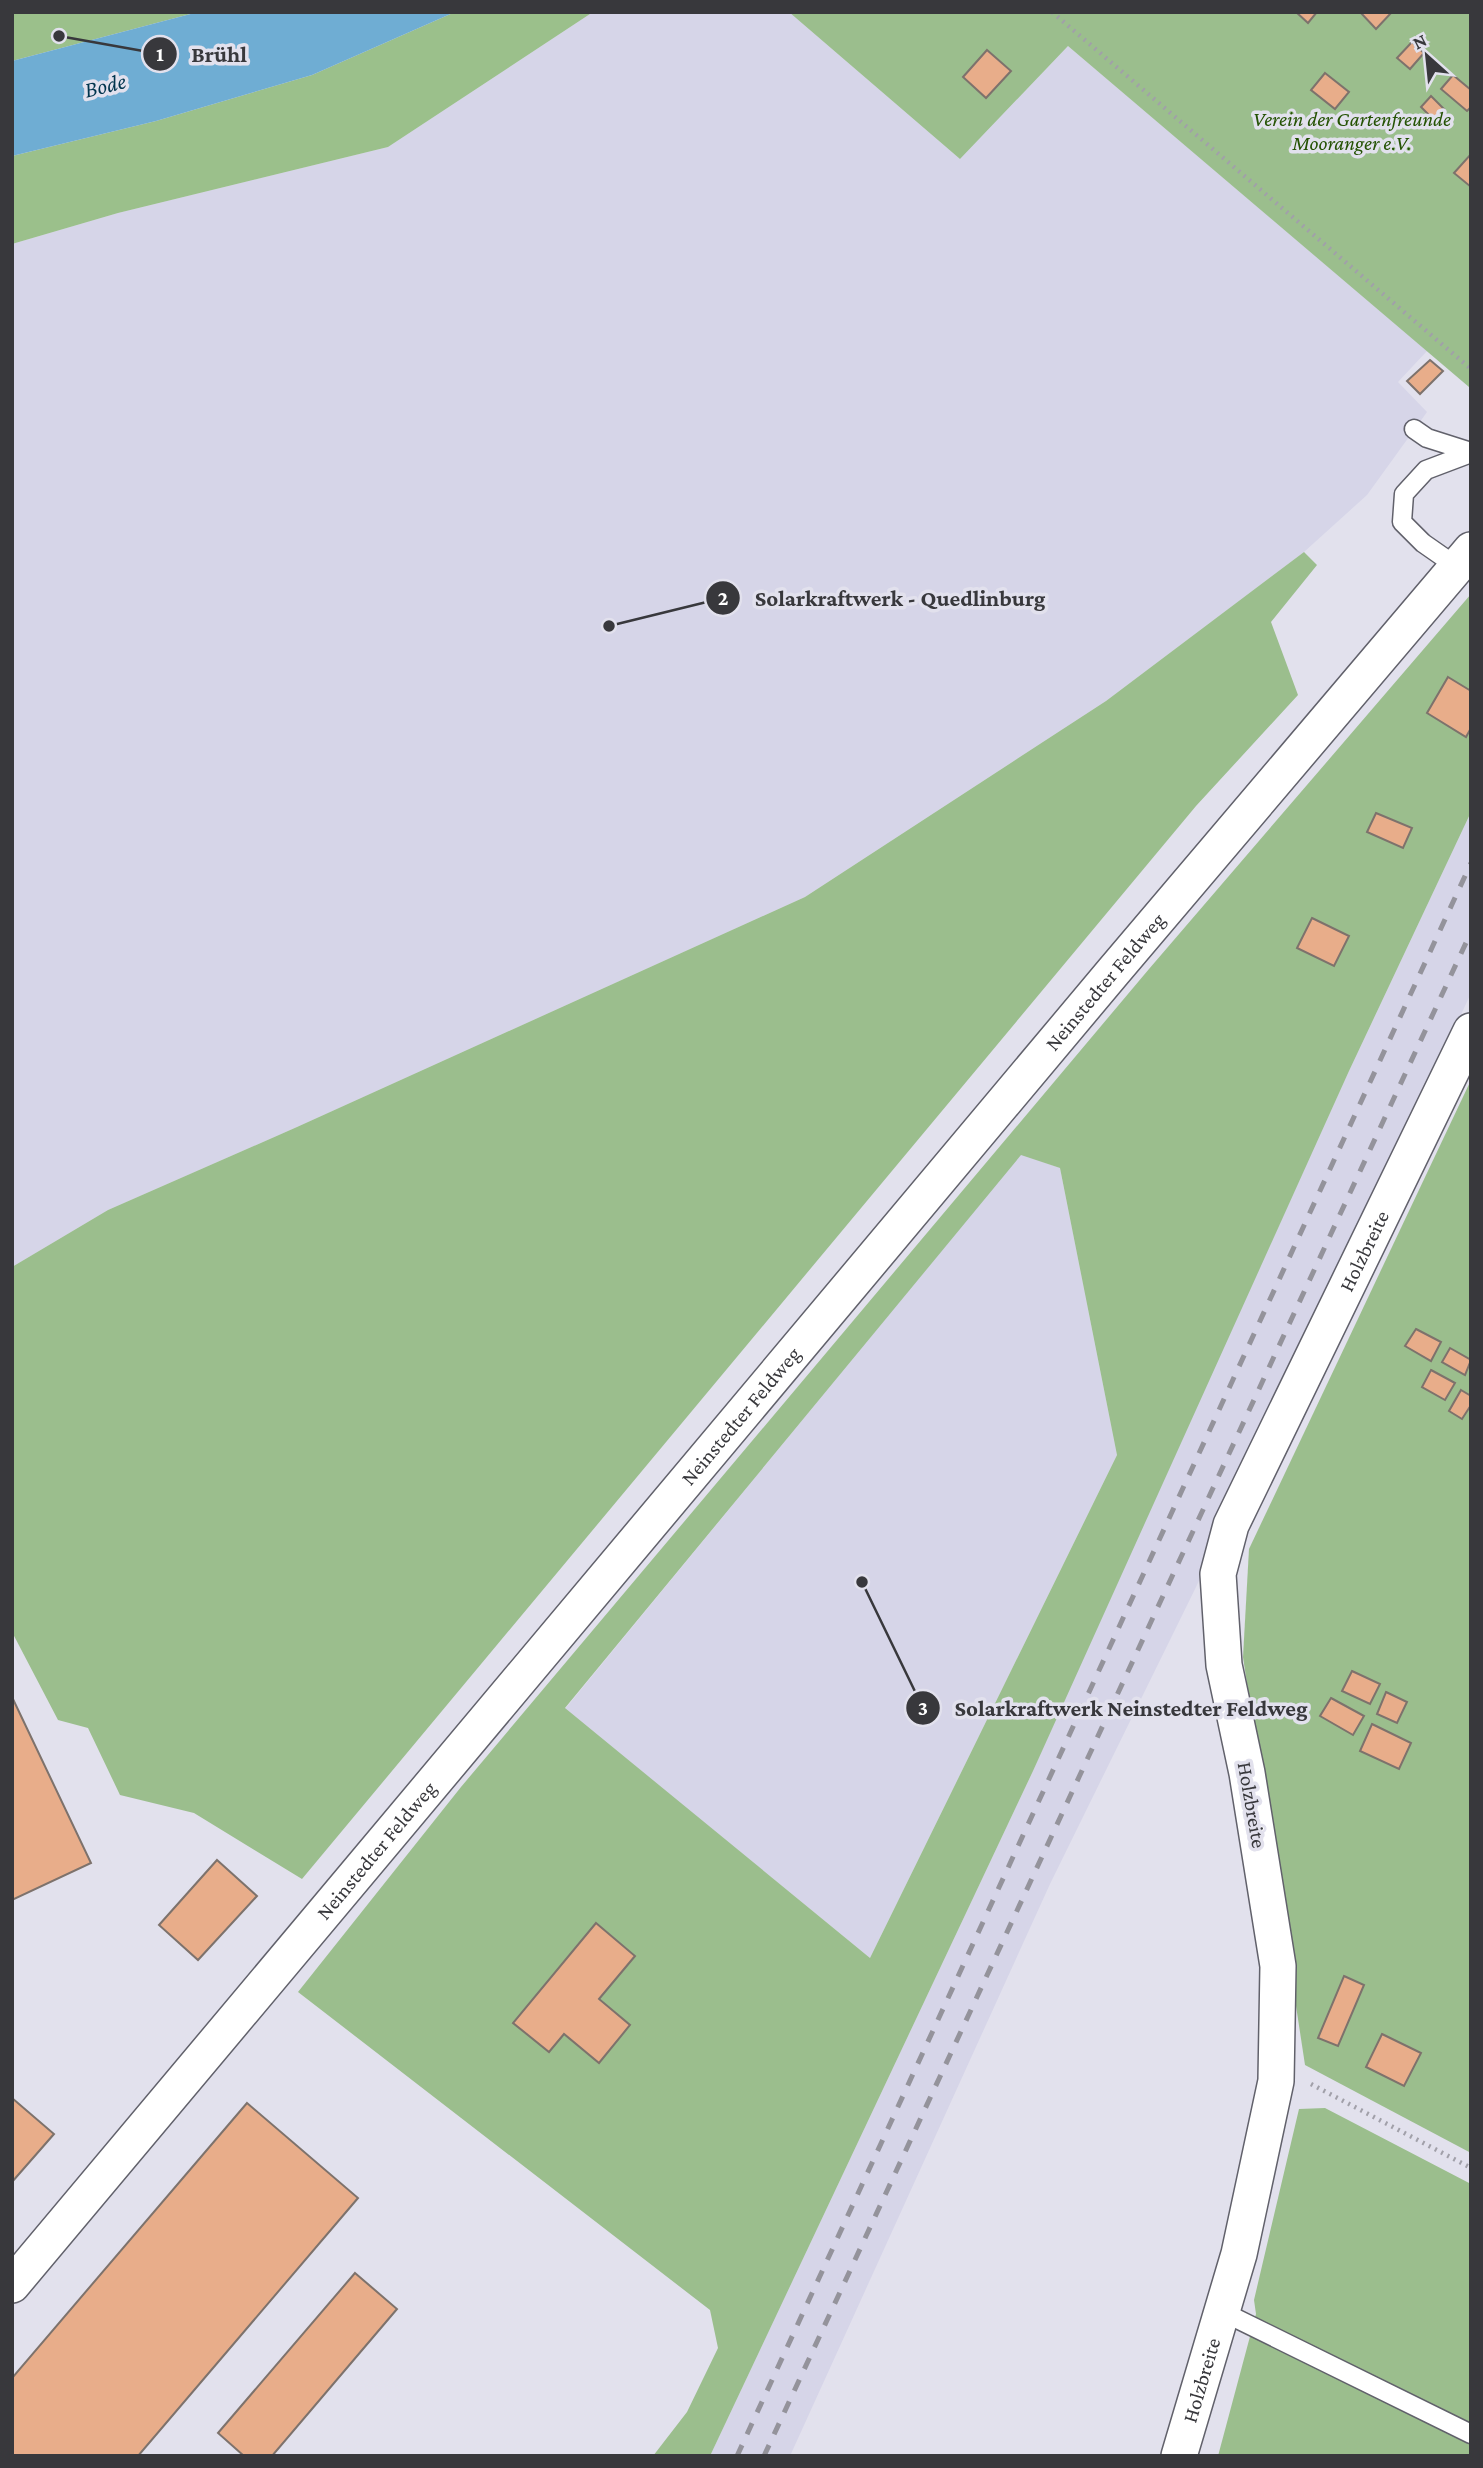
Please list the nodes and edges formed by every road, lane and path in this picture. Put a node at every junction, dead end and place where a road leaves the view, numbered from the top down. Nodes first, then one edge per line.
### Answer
1 (1052, 12) edge
2 (1471, 369) edge
3 (1414, 429) dead end
4 (1471, 452) edge
5 (1463, 558) edge
6 (1471, 1031) edge
7 (1276, 2081) junction
8 (1471, 2168) edge
9 (12, 2285) edge
10 (1222, 2311) junction
11 (1471, 2434) edge
12 (1179, 2456) edge

1 - 2 path
3 - 4 lane
4 - 5 lane
5 - 9 street, Neinstedter Feldweg
6 - 7 street, Holzbreite
7 - 8 path
7 - 10 street, Holzbreite
10 - 11 lane
10 - 12 street, Holzbreite

